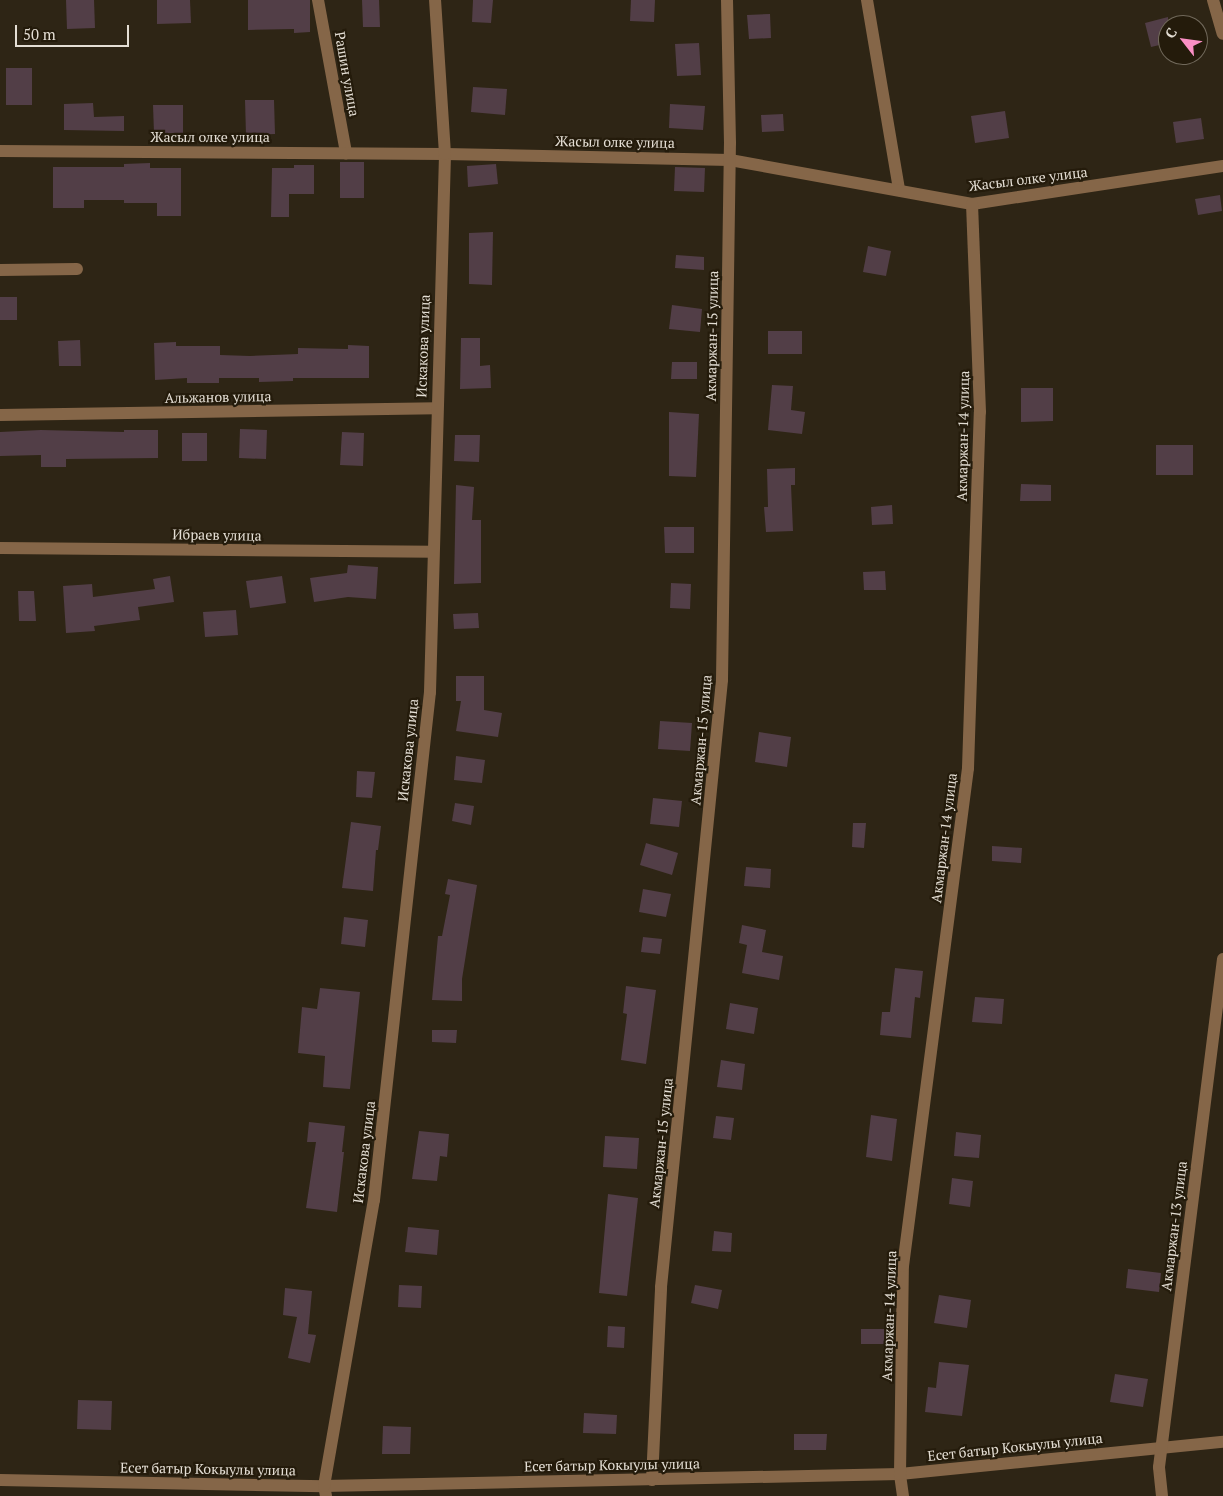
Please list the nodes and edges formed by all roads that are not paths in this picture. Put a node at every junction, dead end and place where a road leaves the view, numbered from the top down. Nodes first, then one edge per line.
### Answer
1 (318, 0) edge
2 (434, 0) edge
3 (727, 0) edge
4 (867, 0) edge
5 (1213, 0) edge
6 (1223, 34) edge
7 (0, 151) edge
8 (346, 153) junction
9 (444, 154) junction
10 (730, 160) junction
11 (1223, 166) edge
12 (899, 190) junction
13 (972, 204) junction
14 (77, 269) dead end
15 (0, 270) edge
16 (436, 408) junction
17 (0, 415) edge
18 (0, 548) edge
19 (433, 552) junction
20 (1223, 959) edge
21 (1223, 1442) edge
22 (1161, 1448) junction
23 (900, 1474) junction
24 (0, 1480) edge
25 (652, 1480) junction
26 (325, 1491) edge
27 (903, 1496) edge
28 (1162, 1496) edge

1 - 8 street, Рашин улица
2 - 9 street, Искакова улица
3 - 10 street, Акмаржан-15 улица
4 - 12 street
5 - 6 street
7 - 8 street, Жасыл олке улица
8 - 9 street, Жасыл олке улица
9 - 10 street, Жасыл олке улица
9 - 16 street, Искакова улица
10 - 12 street, Жасыл олке улица
10 - 25 street, Акмаржан-15 улица
11 - 13 street, Жасыл олке улица
12 - 13 street, Жасыл олке улица
13 - 23 street, Акмаржан-14 улица
14 - 15 street
16 - 17 street, Альжанов улица
16 - 19 street, Искакова улица
18 - 19 street, Ибраев улица
19 - 26 street, Искакова улица
20 - 22 street, Акмаржан-13 улица
21 - 22 street, Есет батыр Кокыулы улица
22 - 23 street, Есет батыр Кокыулы улица
22 - 28 street, Акмаржан-13 улица
23 - 25 street, Есет батыр Кокыулы улица
23 - 27 street, Акмаржан-14 улица
24 - 26 street, Есет батыр Кокыулы улица
25 - 26 street, Есет батыр Кокыулы улица

